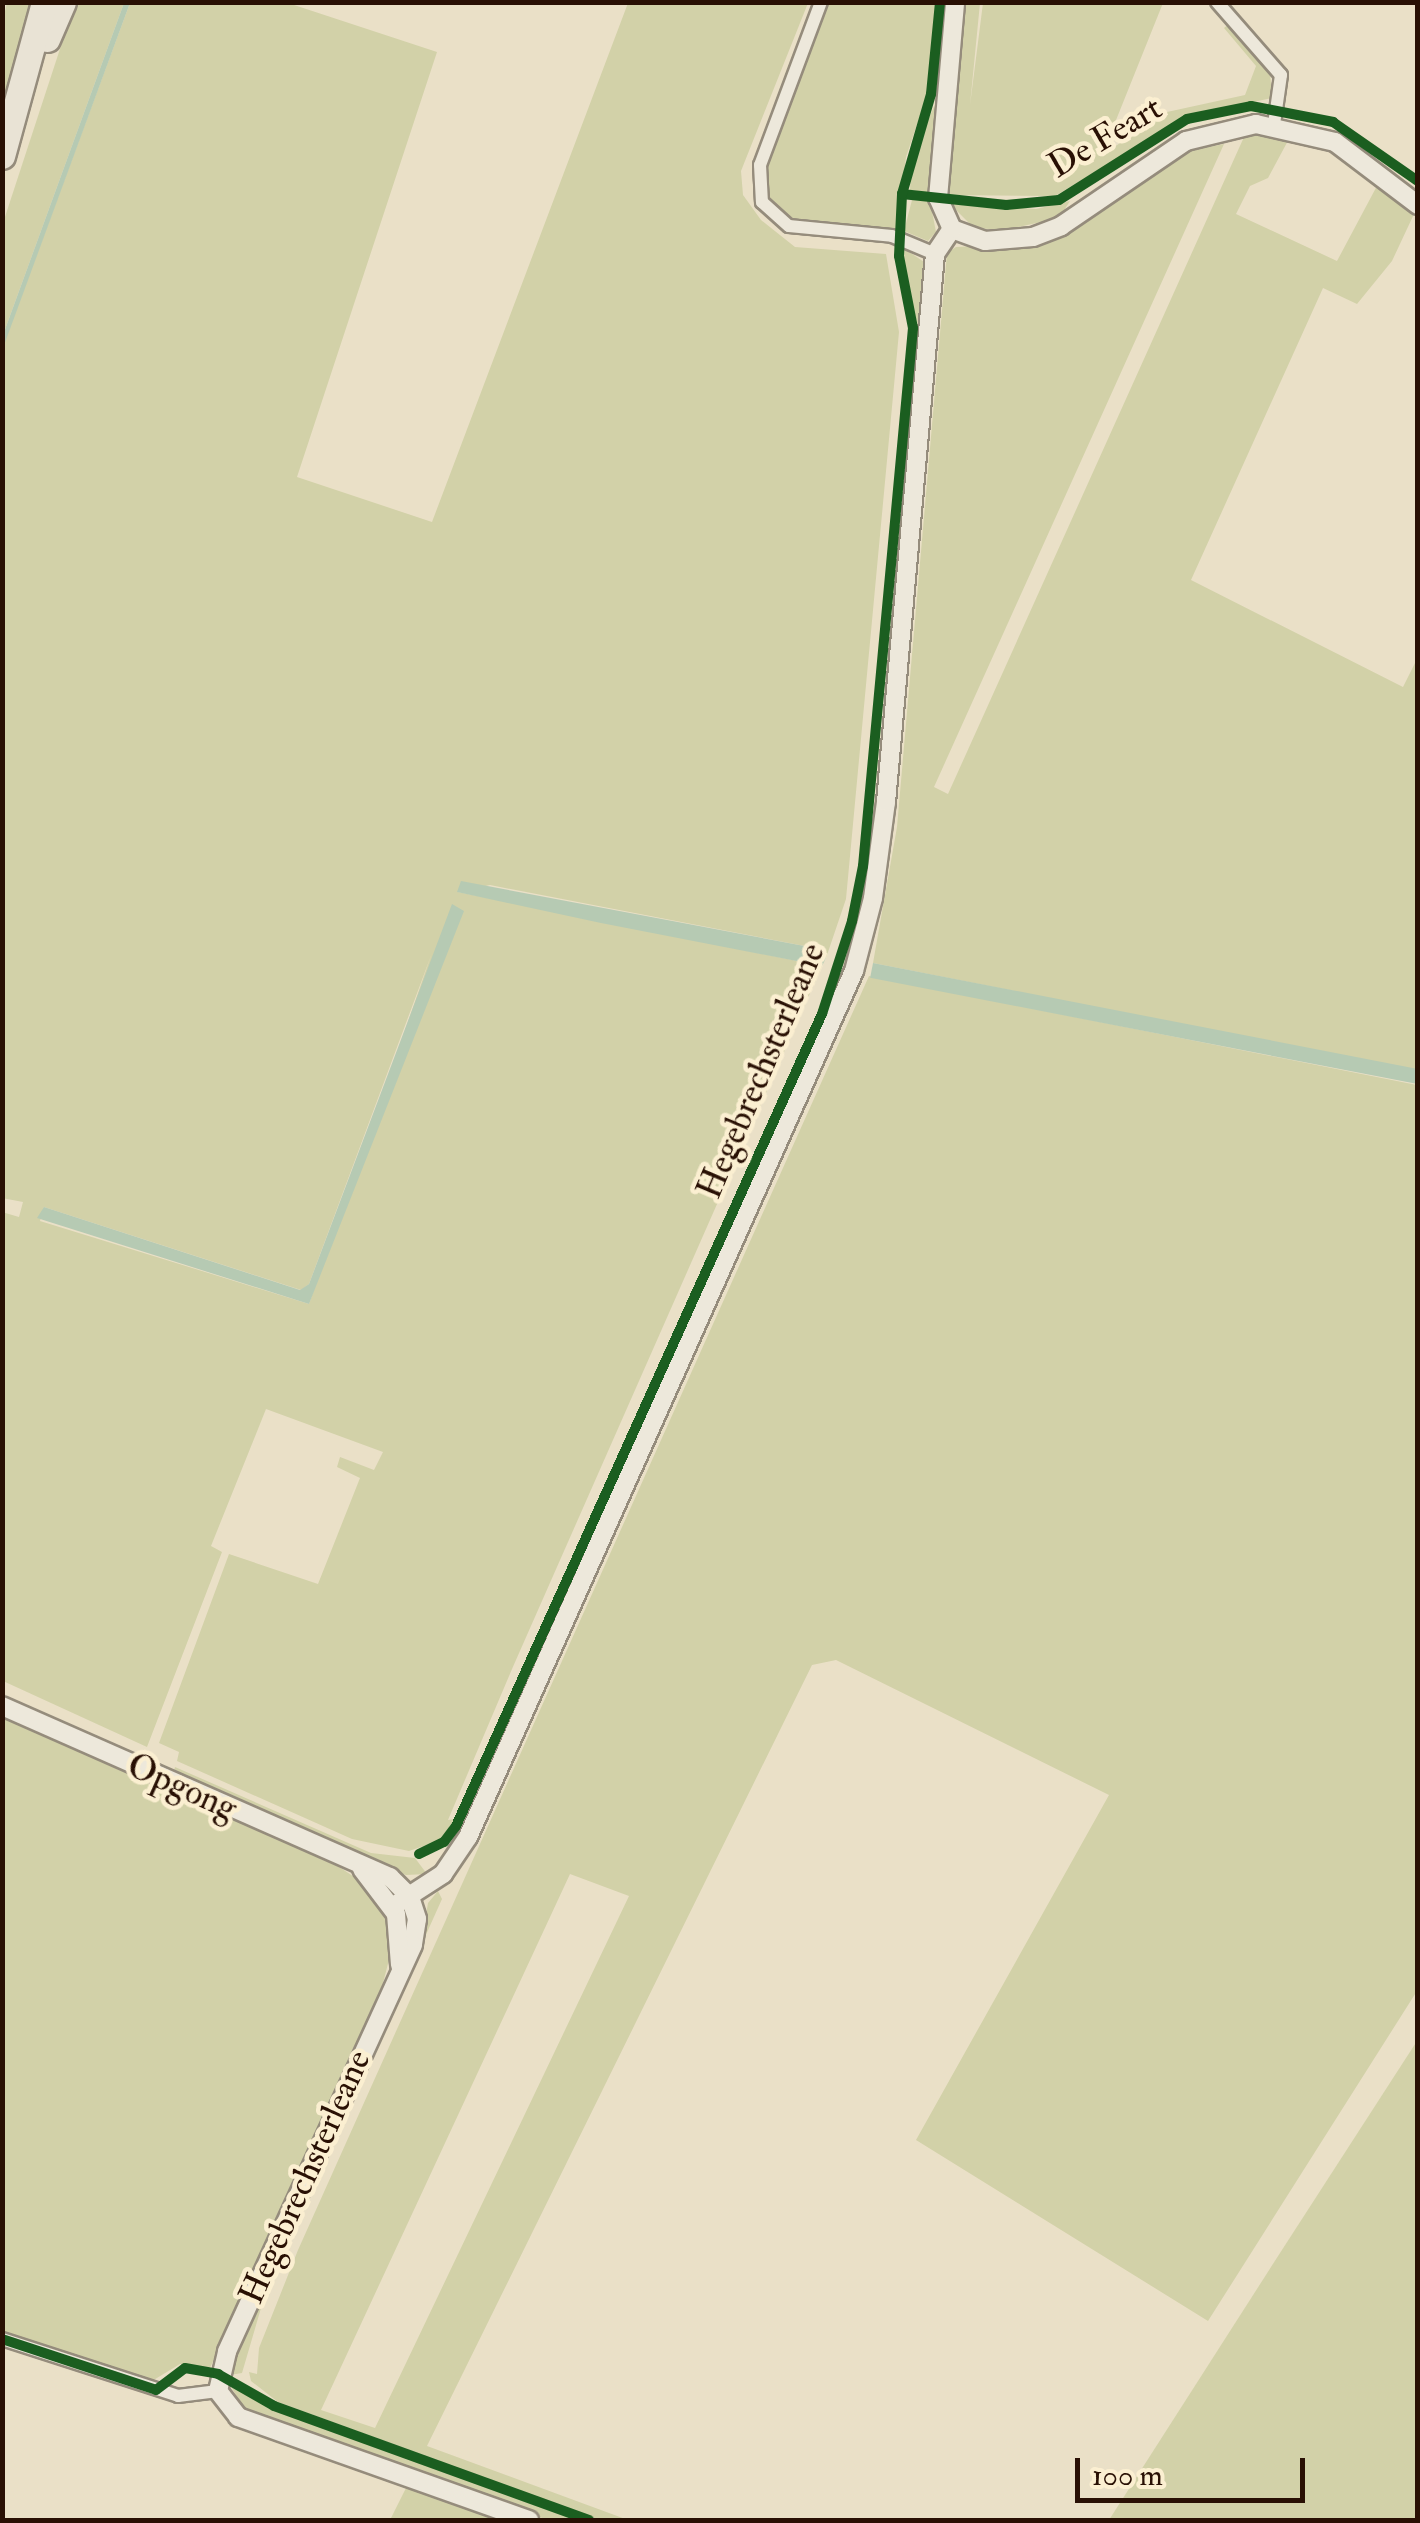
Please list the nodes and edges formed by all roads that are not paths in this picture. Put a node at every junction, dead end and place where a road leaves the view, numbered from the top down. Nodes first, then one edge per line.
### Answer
1 (44, 2) edge
2 (63, 2) edge
3 (822, 2) edge
4 (954, 2) edge
5 (1217, 2) edge
6 (18, 103) junction
7 (1274, 124) junction
8 (2, 156) edge
9 (1418, 204) edge
10 (952, 229) junction
11 (935, 254) junction
12 (2, 1706) edge
13 (362, 1869) junction
14 (410, 1897) junction
15 (392, 1906) junction
16 (400, 1965) junction
17 (2, 2339) edge
18 (218, 2391) junction
19 (529, 2520) edge

1 - 6 highway
2 - 6 highway
3 - 11 street
4 - 10 street
5 - 7 street
6 - 8 highway
7 - 9 street, De Feart
7 - 10 street, De Feart
10 - 11 street, Hegebrechsterleane
11 - 14 street, Hegebrechsterleane
12 - 13 street, Opgong
13 - 14 street, Opgong
13 - 15 street, Opgong
14 - 15 street, Hegebrechsterleane
14 - 16 street, Hegebrechsterleane
15 - 16 street
16 - 18 street, Hegebrechsterleane
17 - 18 street
18 - 19 street

